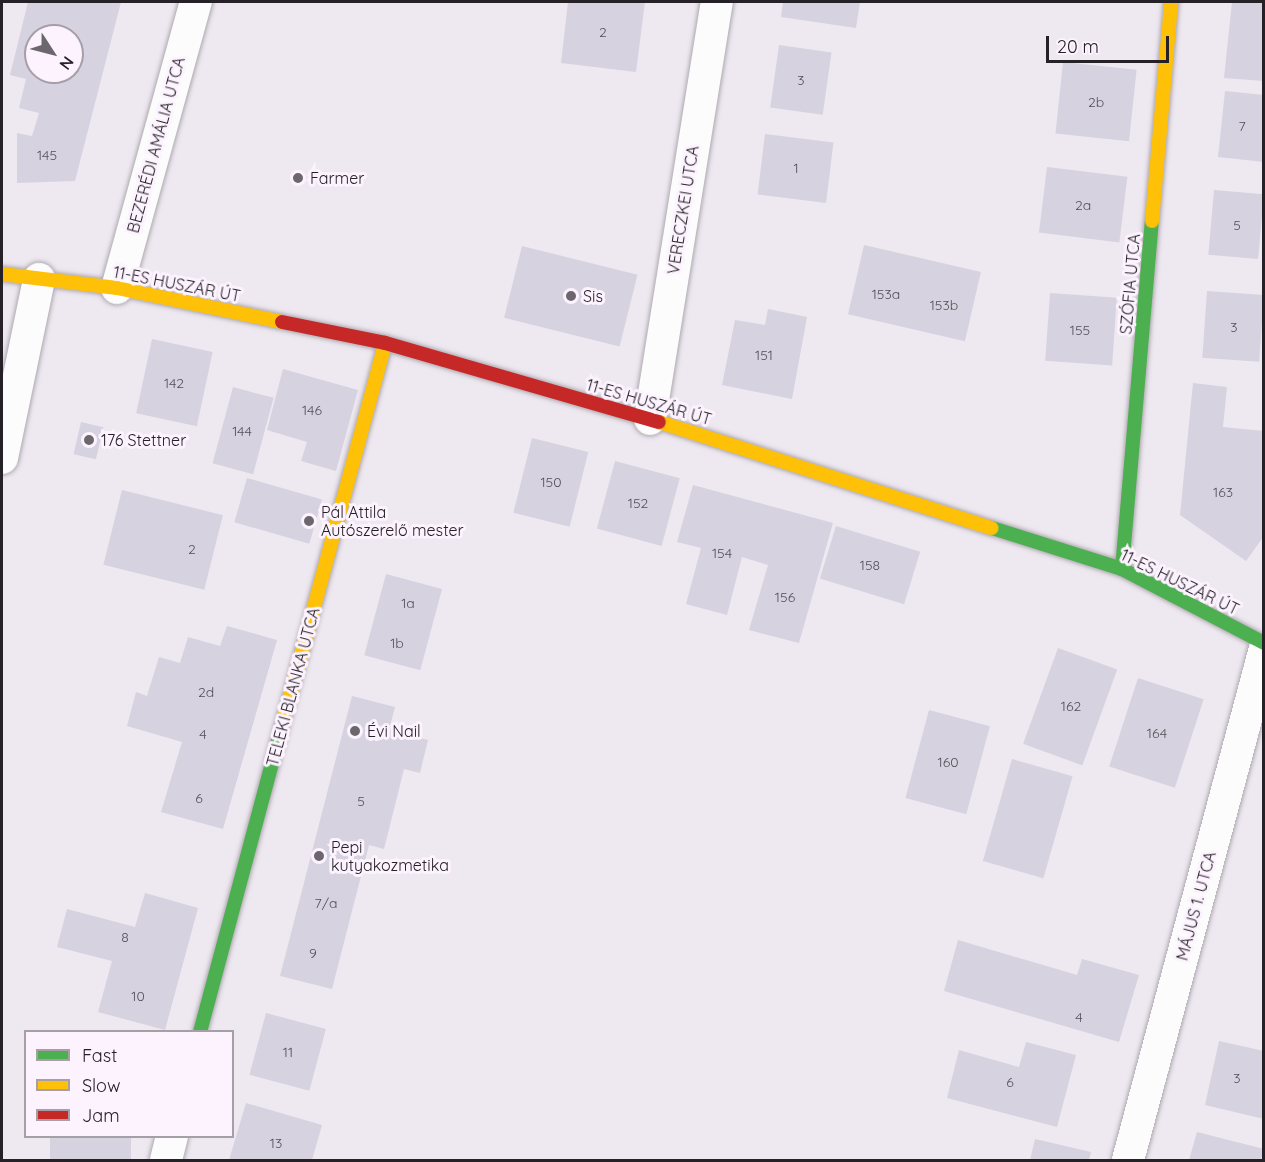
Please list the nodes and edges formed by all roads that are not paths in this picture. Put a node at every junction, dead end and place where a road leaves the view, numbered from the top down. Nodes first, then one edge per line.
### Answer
1 (196, 2) edge
2 (717, 2) edge
3 (1171, 2) edge
4 (2, 274) edge
5 (39, 279) junction
6 (117, 288) junction
7 (385, 343) junction
8 (650, 419) junction
9 (2, 458) edge
10 (1122, 569) junction
11 (1263, 643) edge
12 (1263, 652) edge
13 (201, 1030) edge
14 (172, 1138) edge
15 (166, 1161) edge
16 (1128, 1161) edge

1 - 6 street, BEZERÉDI AMÁLIA UTCA
2 - 8 street, VERECZKEI UTCA
3 - 10 main road, SZÓFIA UTCA
4 - 5 main road, 11-ES HUSZÁR ÚT
5 - 6 main road, 11-ES HUSZÁR ÚT
5 - 9 street
6 - 7 main road, 11-ES HUSZÁR ÚT
7 - 8 main road, 11-ES HUSZÁR ÚT
7 - 13 main road, TELEKI BLANKA UTCA
8 - 10 main road, 11-ES HUSZÁR ÚT
10 - 11 main road, 11-ES HUSZÁR ÚT
12 - 16 street, MÁJUS 1. UTCA
14 - 15 street

